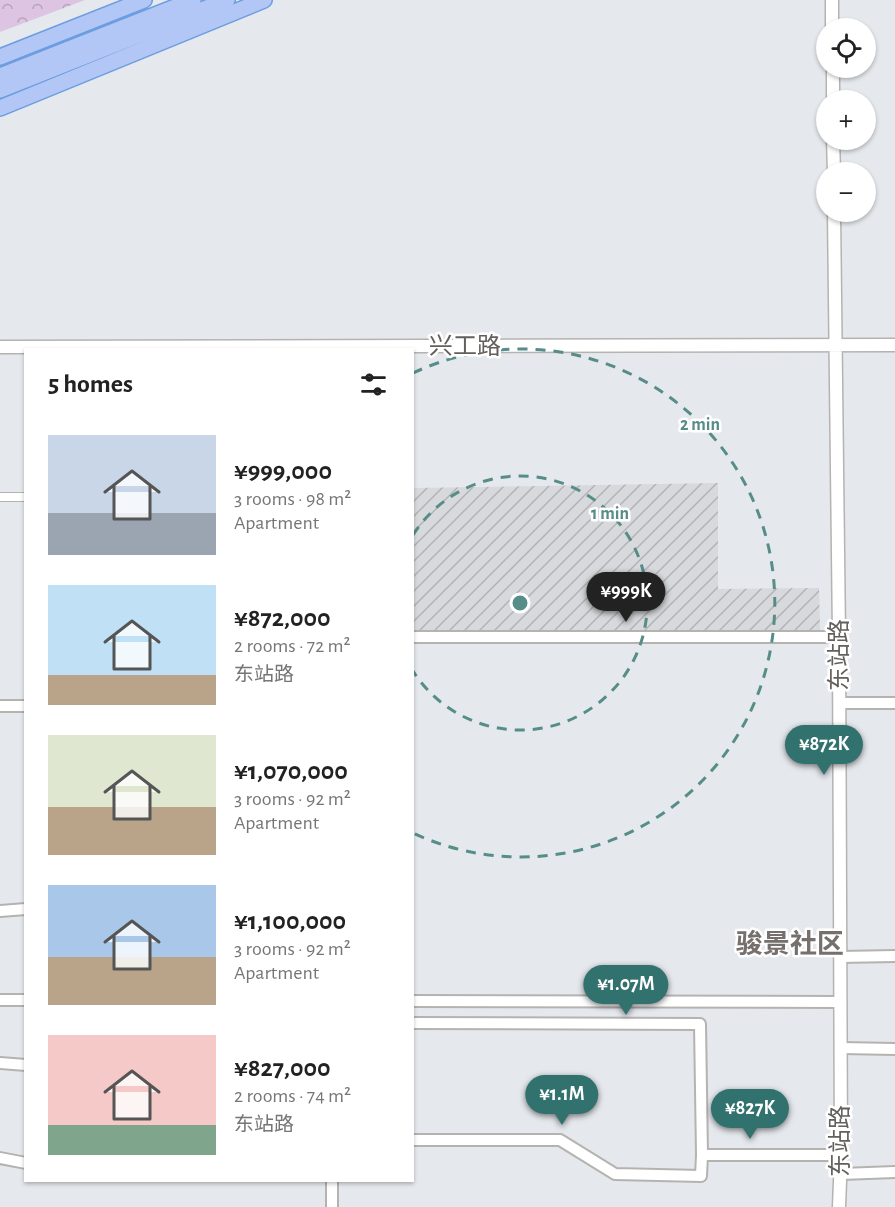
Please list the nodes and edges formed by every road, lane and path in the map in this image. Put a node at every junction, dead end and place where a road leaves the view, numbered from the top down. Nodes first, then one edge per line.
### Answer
1 (144, 0) edge
2 (194, 0) edge
3 (226, 0) edge
4 (264, 0) edge
5 (832, 0) edge
6 (832, 18) edge
7 (0, 57) edge
8 (0, 76) edge
9 (0, 90) edge
10 (1, 108) edge
11 (834, 222) edge
12 (835, 345) junction
13 (895, 345) edge
14 (0, 347) edge
15 (81, 348) edge
16 (335, 348) edge
17 (0, 497) edge
18 (24, 498) edge
19 (839, 637) junction
20 (414, 638) edge
21 (839, 703) junction
22 (895, 703) edge
23 (0, 706) edge
24 (24, 706) edge
25 (24, 909) edge
26 (0, 911) edge
27 (895, 956) edge
28 (840, 957) junction
29 (0, 1000) edge
30 (24, 1000) edge
31 (414, 1001) edge
32 (840, 1002) junction
33 (414, 1023) edge
34 (841, 1047) junction
35 (895, 1049) edge
36 (0, 1063) edge
37 (24, 1065) edge
38 (414, 1140) edge
39 (702, 1155) junction
40 (841, 1155) junction
41 (0, 1158) edge
42 (24, 1163) edge
43 (895, 1172) edge
44 (841, 1174) junction
45 (332, 1182) edge
46 (332, 1207) edge
47 (839, 1207) edge

1 - 7 main road
2 - 8 main road
3 - 9 main road
4 - 10 main road
5 - 6 street
11 - 12 street, 东站路
12 - 13 street, 兴工路
12 - 16 street, 兴工路
12 - 19 street, 东站路
14 - 15 street, 兴工路
15 - 16 street, 兴工路
17 - 18 street
19 - 20 street
19 - 21 street, 东站路
21 - 22 street
21 - 28 street, 东站路
23 - 24 street
25 - 26 street
27 - 28 street
28 - 32 street, 东站路
29 - 30 street
31 - 32 street
32 - 34 street, 东站路
33 - 39 street
34 - 35 street
34 - 40 street, 东站路
36 - 37 street
38 - 39 street
39 - 40 street
40 - 44 street, 东站路
41 - 42 street
43 - 44 street
44 - 47 street, 东站路
45 - 46 street

